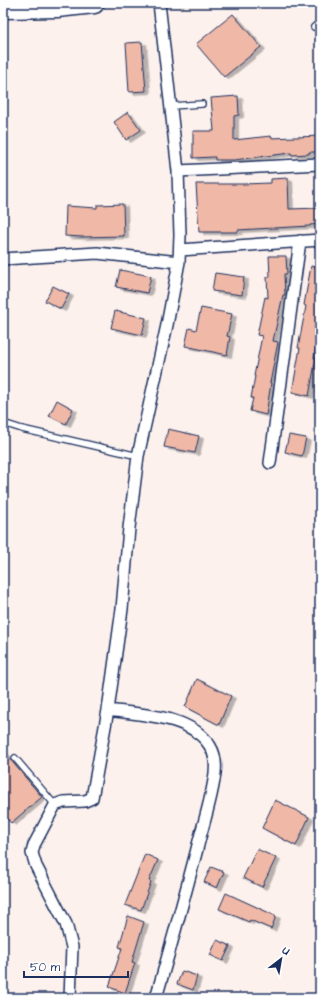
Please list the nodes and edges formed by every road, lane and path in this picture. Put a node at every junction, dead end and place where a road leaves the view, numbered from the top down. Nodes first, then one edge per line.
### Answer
1 (94, 3) edge
2 (159, 3) edge
3 (3, 8) edge
4 (320, 22) edge
5 (314, 27) dead end
6 (202, 104) dead end
7 (171, 106) junction
8 (320, 164) edge
9 (178, 171) junction
10 (320, 240) edge
11 (300, 241) junction
12 (180, 250) junction
13 (3, 259) edge
14 (179, 262) junction
15 (3, 423) edge
16 (138, 456) junction
17 (270, 463) dead end
18 (108, 710) junction
19 (15, 758) dead end
20 (55, 805) junction
21 (70, 998) edge
22 (156, 998) edge

1 - 3 highway
2 - 7 street
4 - 5 lane
6 - 7 lane
7 - 9 street
8 - 9 street
9 - 12 street
10 - 11 street
11 - 12 street
11 - 17 street
12 - 14 street
13 - 14 street
14 - 16 street
15 - 16 lane
16 - 18 street
18 - 20 street
18 - 22 street
19 - 20 lane
20 - 21 street

